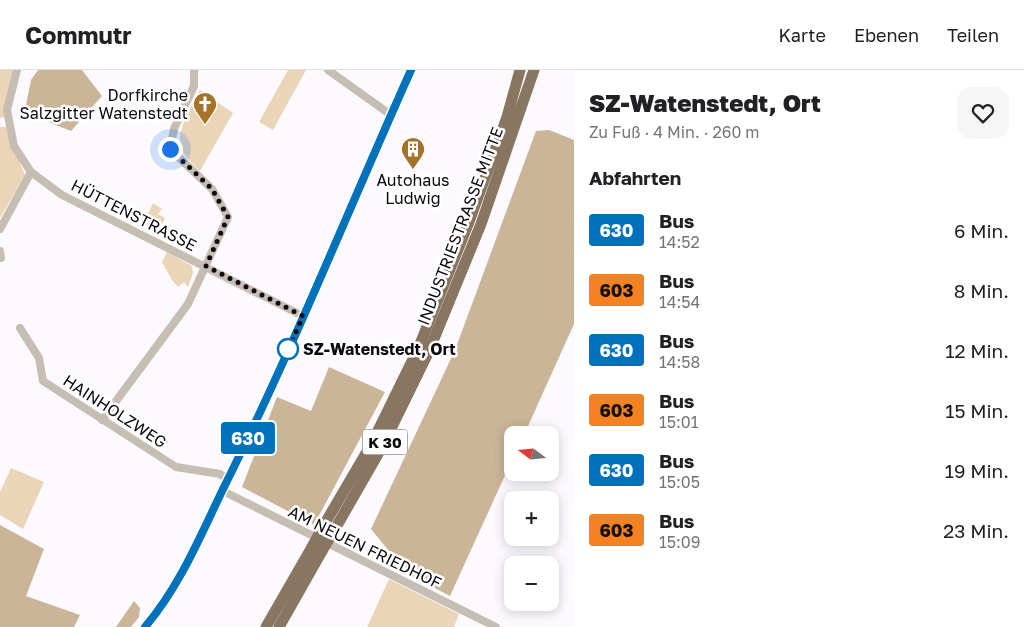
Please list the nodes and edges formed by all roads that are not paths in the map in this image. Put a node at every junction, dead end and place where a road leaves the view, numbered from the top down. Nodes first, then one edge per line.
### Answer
1 (17, 70) edge
2 (194, 70) edge
3 (328, 70) edge
4 (411, 70) edge
5 (520, 70) edge
6 (534, 70) edge
7 (391, 115) junction
8 (0, 124) edge
9 (10, 124) junction
10 (31, 172) junction
11 (0, 229) edge
12 (206, 266) junction
13 (303, 316) junction
14 (20, 328) dead end
15 (102, 420) junction
16 (228, 479) junction
17 (223, 491) junction
18 (330, 527) junction
19 (318, 549) junction
20 (145, 627) edge
21 (266, 627) edge
22 (279, 627) edge
23 (496, 627) edge

1 - 9 street, HÜTTENSTRASSE
2 - 12 street
3 - 7 street
4 - 7 street
5 - 18 highway, INDUSTRIESTRASSE MITTE / K 30
6 - 18 highway, INDUSTRIESTRASSE MITTE / K 30
7 - 13 street
8 - 9 street
9 - 10 street, HÜTTENSTRASSE
10 - 11 street
10 - 12 street, HÜTTENSTRASSE
12 - 13 street, HÜTTENSTRASSE
12 - 15 street
13 - 16 street
14 - 15 street, HAINHOLZWEG
15 - 16 street, HAINHOLZWEG
16 - 17 street
17 - 20 street
17 - 23 street, AM NEUEN FRIEDHOF
18 - 19 highway, INDUSTRIESTRASSE MITTE / K 30, bridge
19 - 21 highway, INDUSTRIESTRASSE MITTE / K 30
19 - 22 highway, INDUSTRIESTRASSE MITTE / K 30

